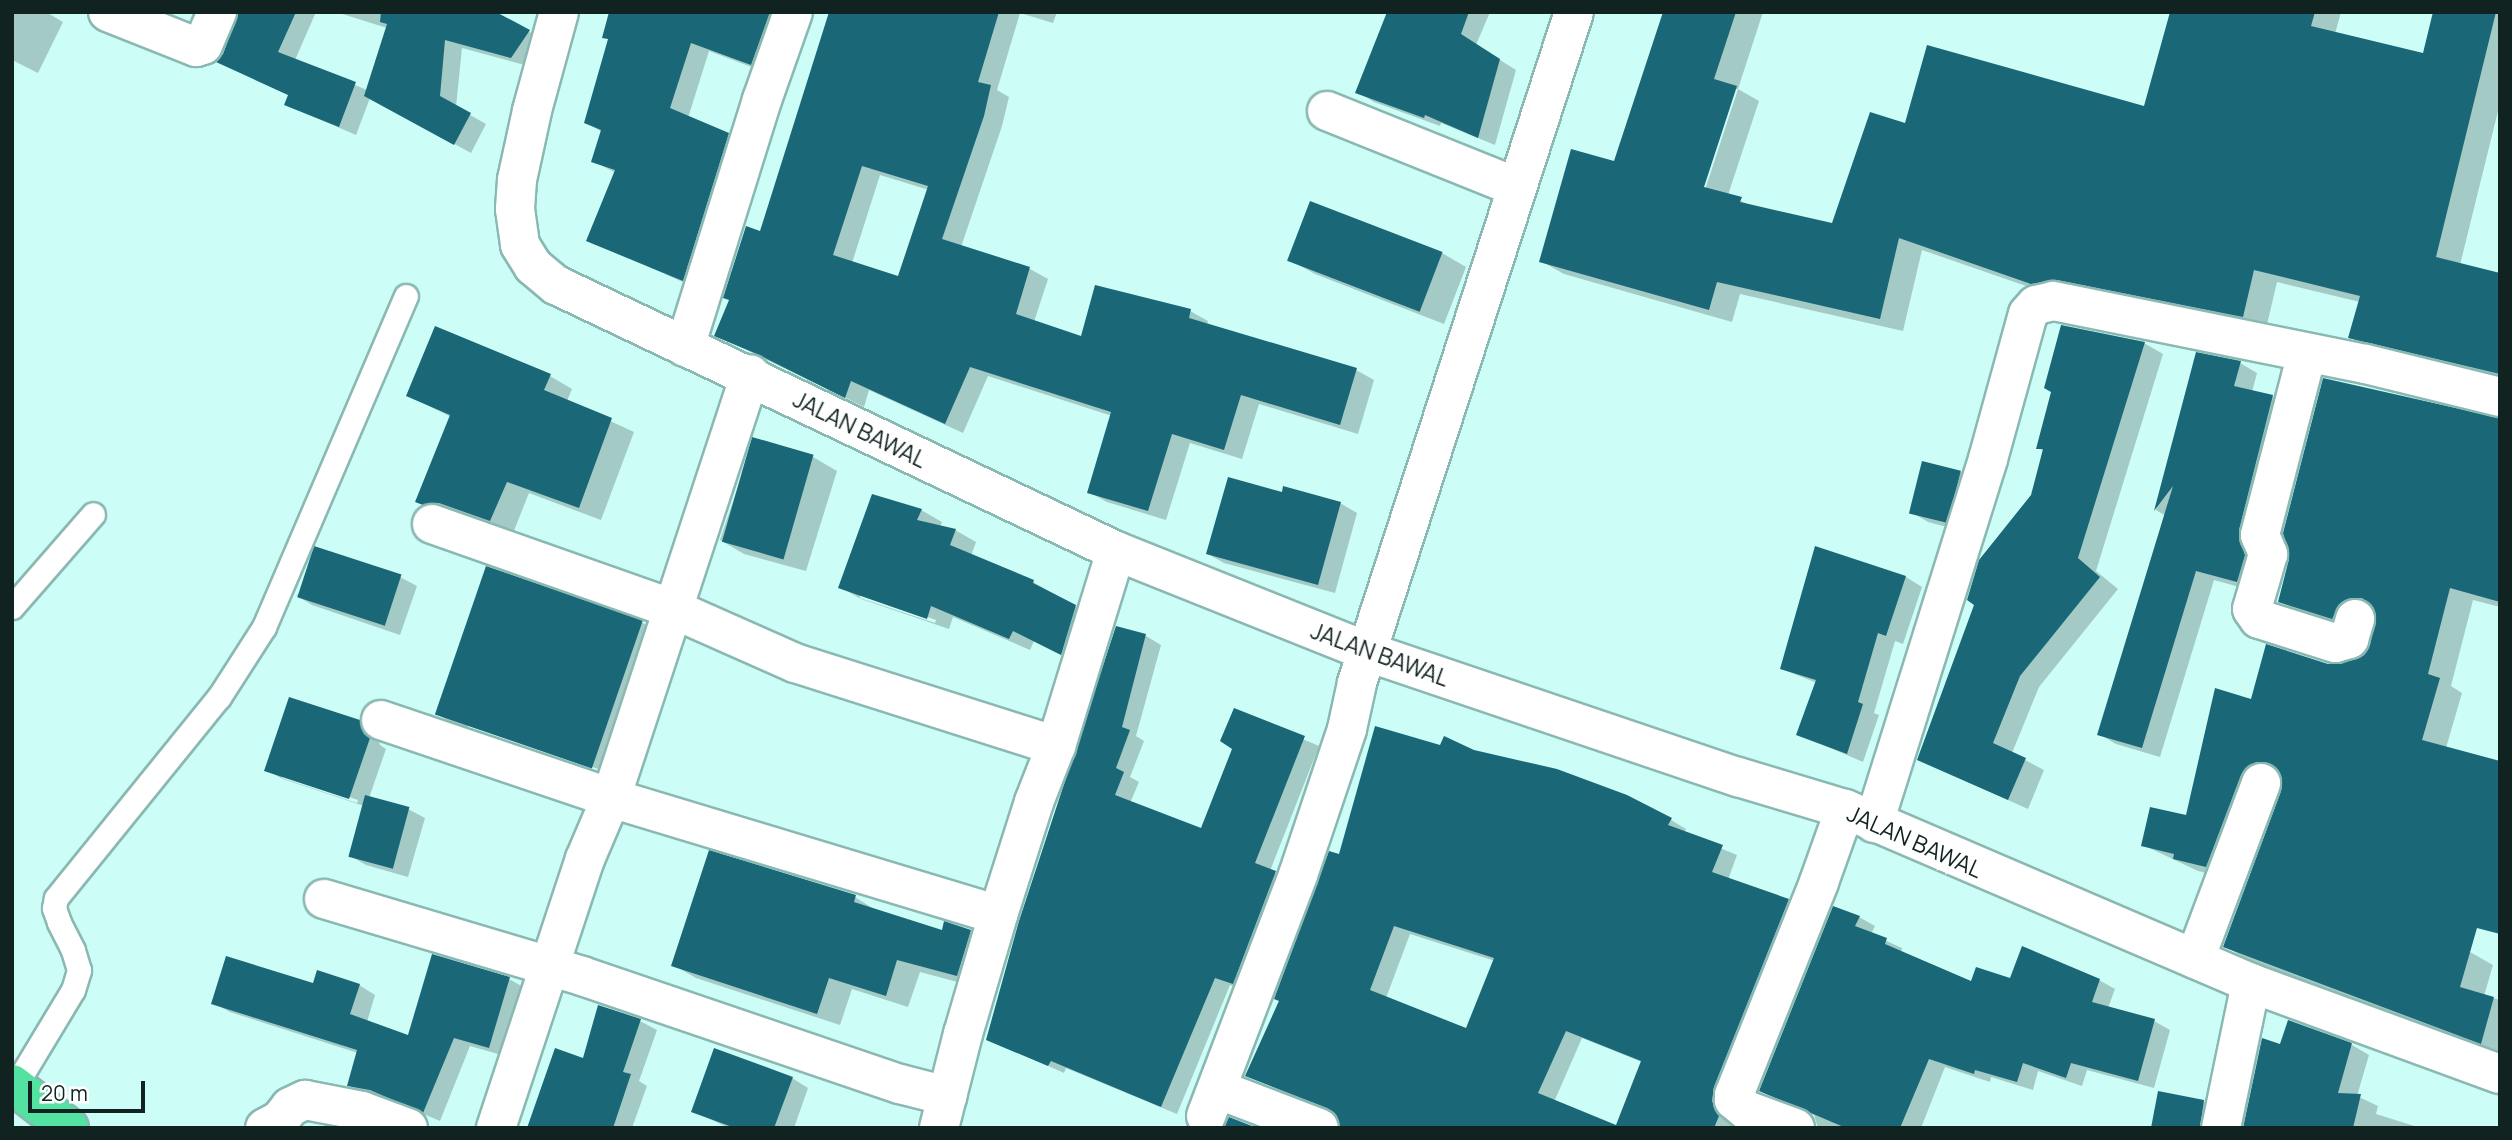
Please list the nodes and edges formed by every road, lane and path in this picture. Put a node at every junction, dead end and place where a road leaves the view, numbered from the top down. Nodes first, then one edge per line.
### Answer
1 (108, 12) edge
2 (216, 12) edge
3 (793, 12) edge
4 (1574, 12) edge
5 (552, 15) edge
6 (1327, 111) dead end
7 (1516, 187) junction
8 (406, 296) dead end
9 (685, 347) junction
10 (2307, 353) junction
11 (744, 390) junction
12 (2500, 397) edge
13 (93, 514) dead end
14 (432, 524) dead end
15 (1116, 551) junction
16 (12, 607) edge
17 (671, 608) junction
18 (2355, 619) dead end
19 (1362, 667) junction
20 (381, 720) dead end
21 (1056, 746) junction
22 (2262, 783) dead end
23 (611, 798) junction
24 (1859, 816) junction
25 (324, 899) dead end
26 (998, 915) junction
27 (2195, 959) junction
28 (548, 967) junction
29 (2245, 1014) junction
30 (2500, 1074) edge
31 (14, 1085) edge
32 (943, 1112) edge
33 (69, 1128) edge
34 (265, 1128) edge
35 (408, 1128) edge
36 (496, 1128) edge
37 (1318, 1128) edge
38 (1796, 1128) edge
39 (2221, 1128) edge

1 - 2 street
3 - 9 street
4 - 7 street
5 - 9 street, JALAN BAWAL
6 - 7 street
7 - 19 street
8 - 31 lane
9 - 11 street, JALAN BAWAL
10 - 12 street
10 - 18 street
10 - 24 street
11 - 15 street, JALAN BAWAL
11 - 17 street
13 - 16 lane
14 - 17 street
15 - 19 street, JALAN BAWAL
15 - 21 street
17 - 21 street
17 - 23 street
19 - 24 street, JALAN BAWAL
19 - 37 street
20 - 23 street
21 - 26 street
22 - 27 street
23 - 26 street
23 - 28 street
24 - 27 street, JALAN BAWAL
24 - 38 street
25 - 28 street
26 - 32 street
27 - 29 street, JALAN BAWAL
28 - 32 street
28 - 36 street
29 - 30 street, JALAN BAWAL
29 - 39 street
31 - 33 highway
34 - 35 street

